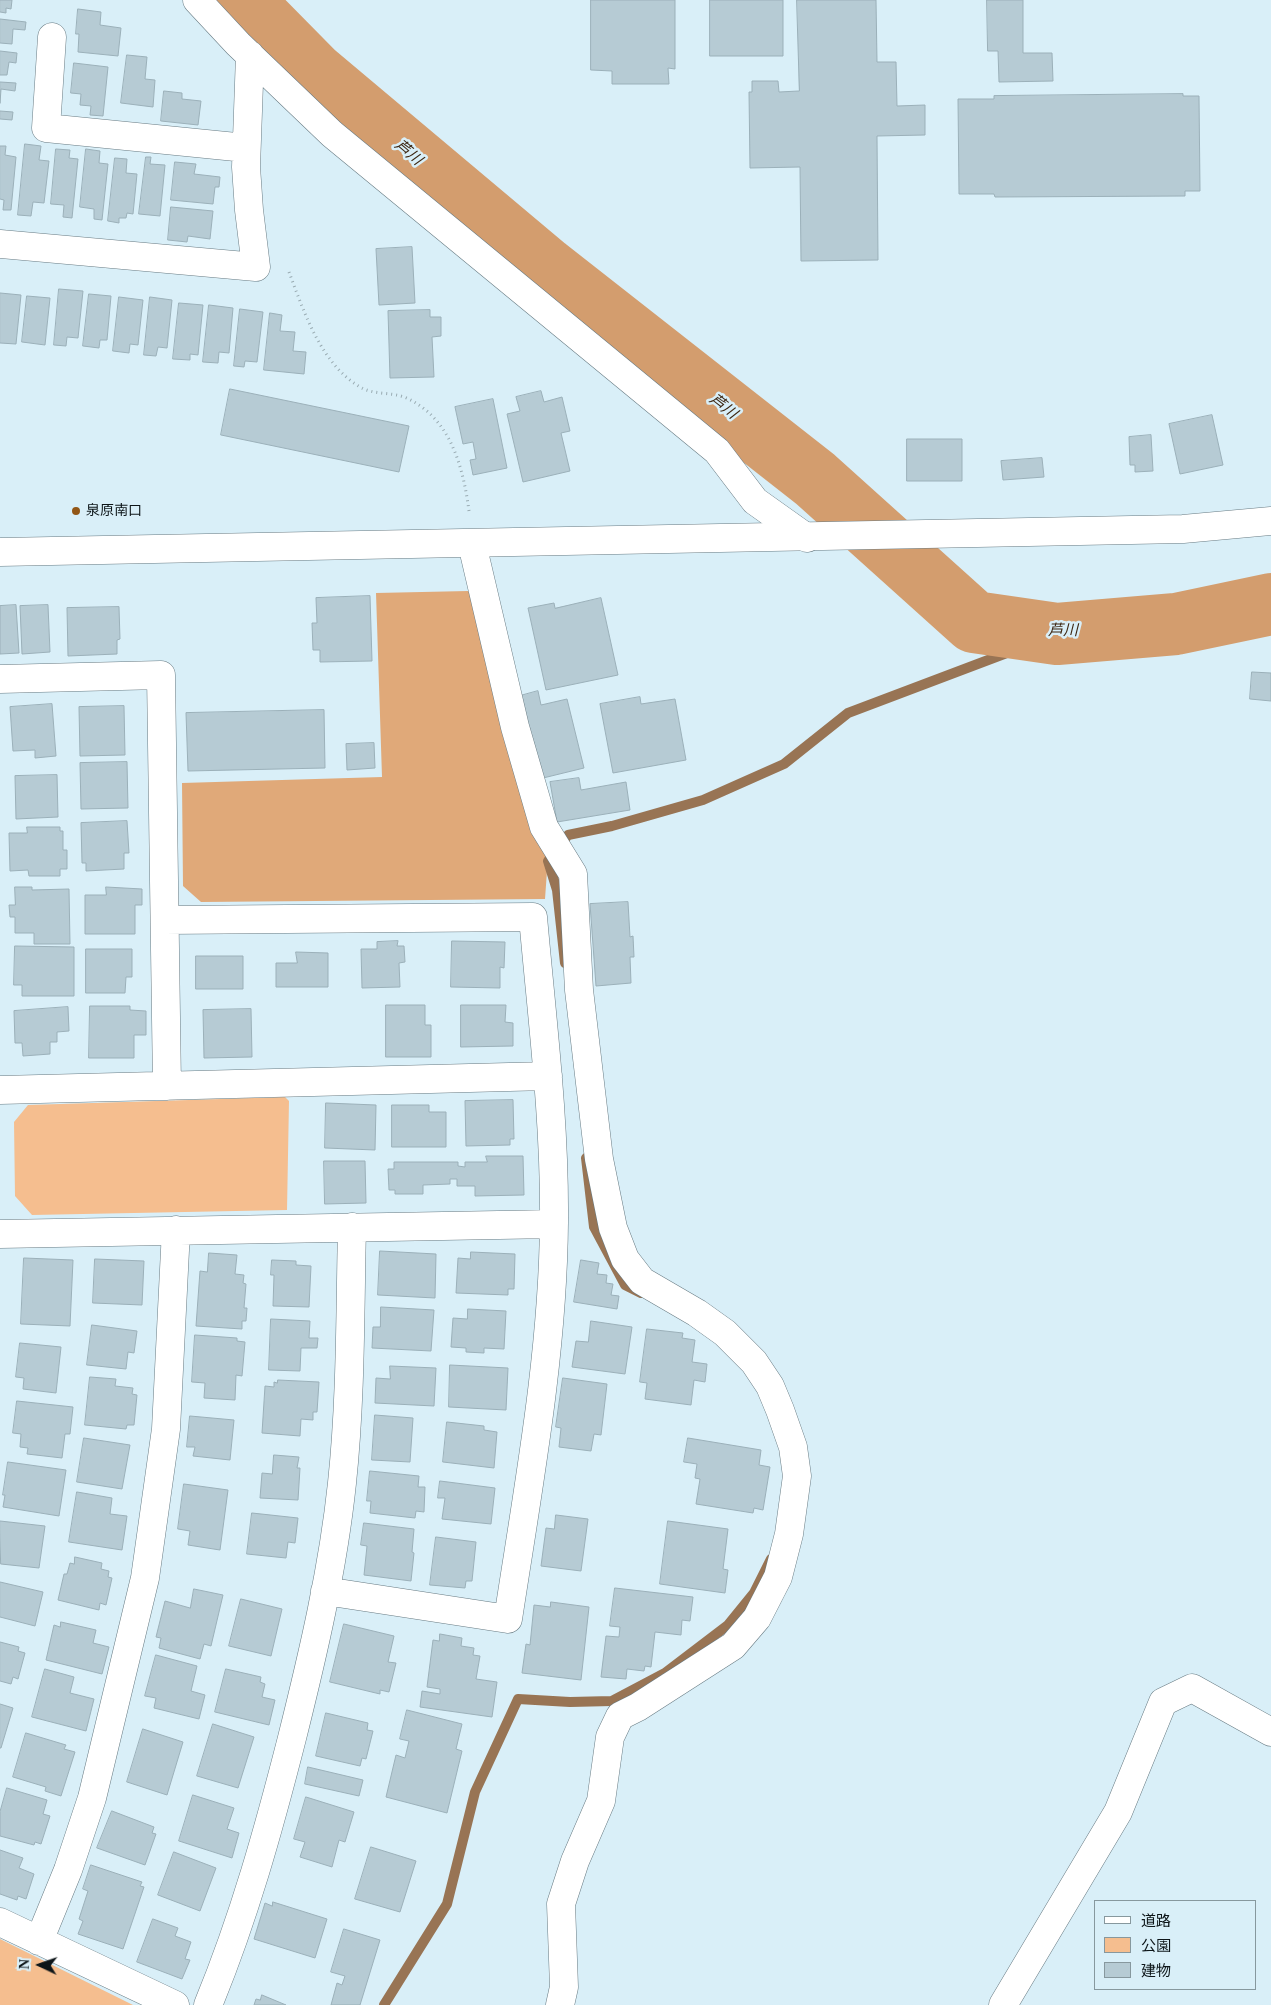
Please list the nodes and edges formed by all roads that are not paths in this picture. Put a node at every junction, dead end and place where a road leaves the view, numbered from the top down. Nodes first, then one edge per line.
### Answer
1 (197, 0) edge
2 (52, 37) dead end
3 (250, 56) junction
4 (246, 148) junction
5 (0, 244) edge
6 (1271, 521) edge
7 (807, 538) junction
8 (472, 544) junction
9 (0, 552) edge
10 (0, 679) edge
11 (165, 920) junction
12 (548, 1076) junction
13 (167, 1086) junction
14 (0, 1090) edge
15 (554, 1224) junction
16 (352, 1227) junction
17 (176, 1230) junction
18 (0, 1234) edge
19 (325, 1591) junction
20 (1271, 1732) edge
21 (0, 1922) edge
22 (38, 1940) junction
23 (175, 2005) edge
24 (208, 2005) edge
25 (560, 2005) edge
26 (1003, 2005) edge

1 - 3 street
2 - 4 street
3 - 4 street
3 - 7 street
4 - 5 street
6 - 7 street
7 - 8 street
8 - 9 street
8 - 25 street
10 - 11 street
11 - 12 street
11 - 13 street
12 - 13 street
12 - 15 street
13 - 14 street
15 - 16 street
15 - 19 street
16 - 17 street
16 - 19 street
17 - 18 street
17 - 22 street
19 - 24 street
20 - 26 street
21 - 22 street
22 - 23 street

